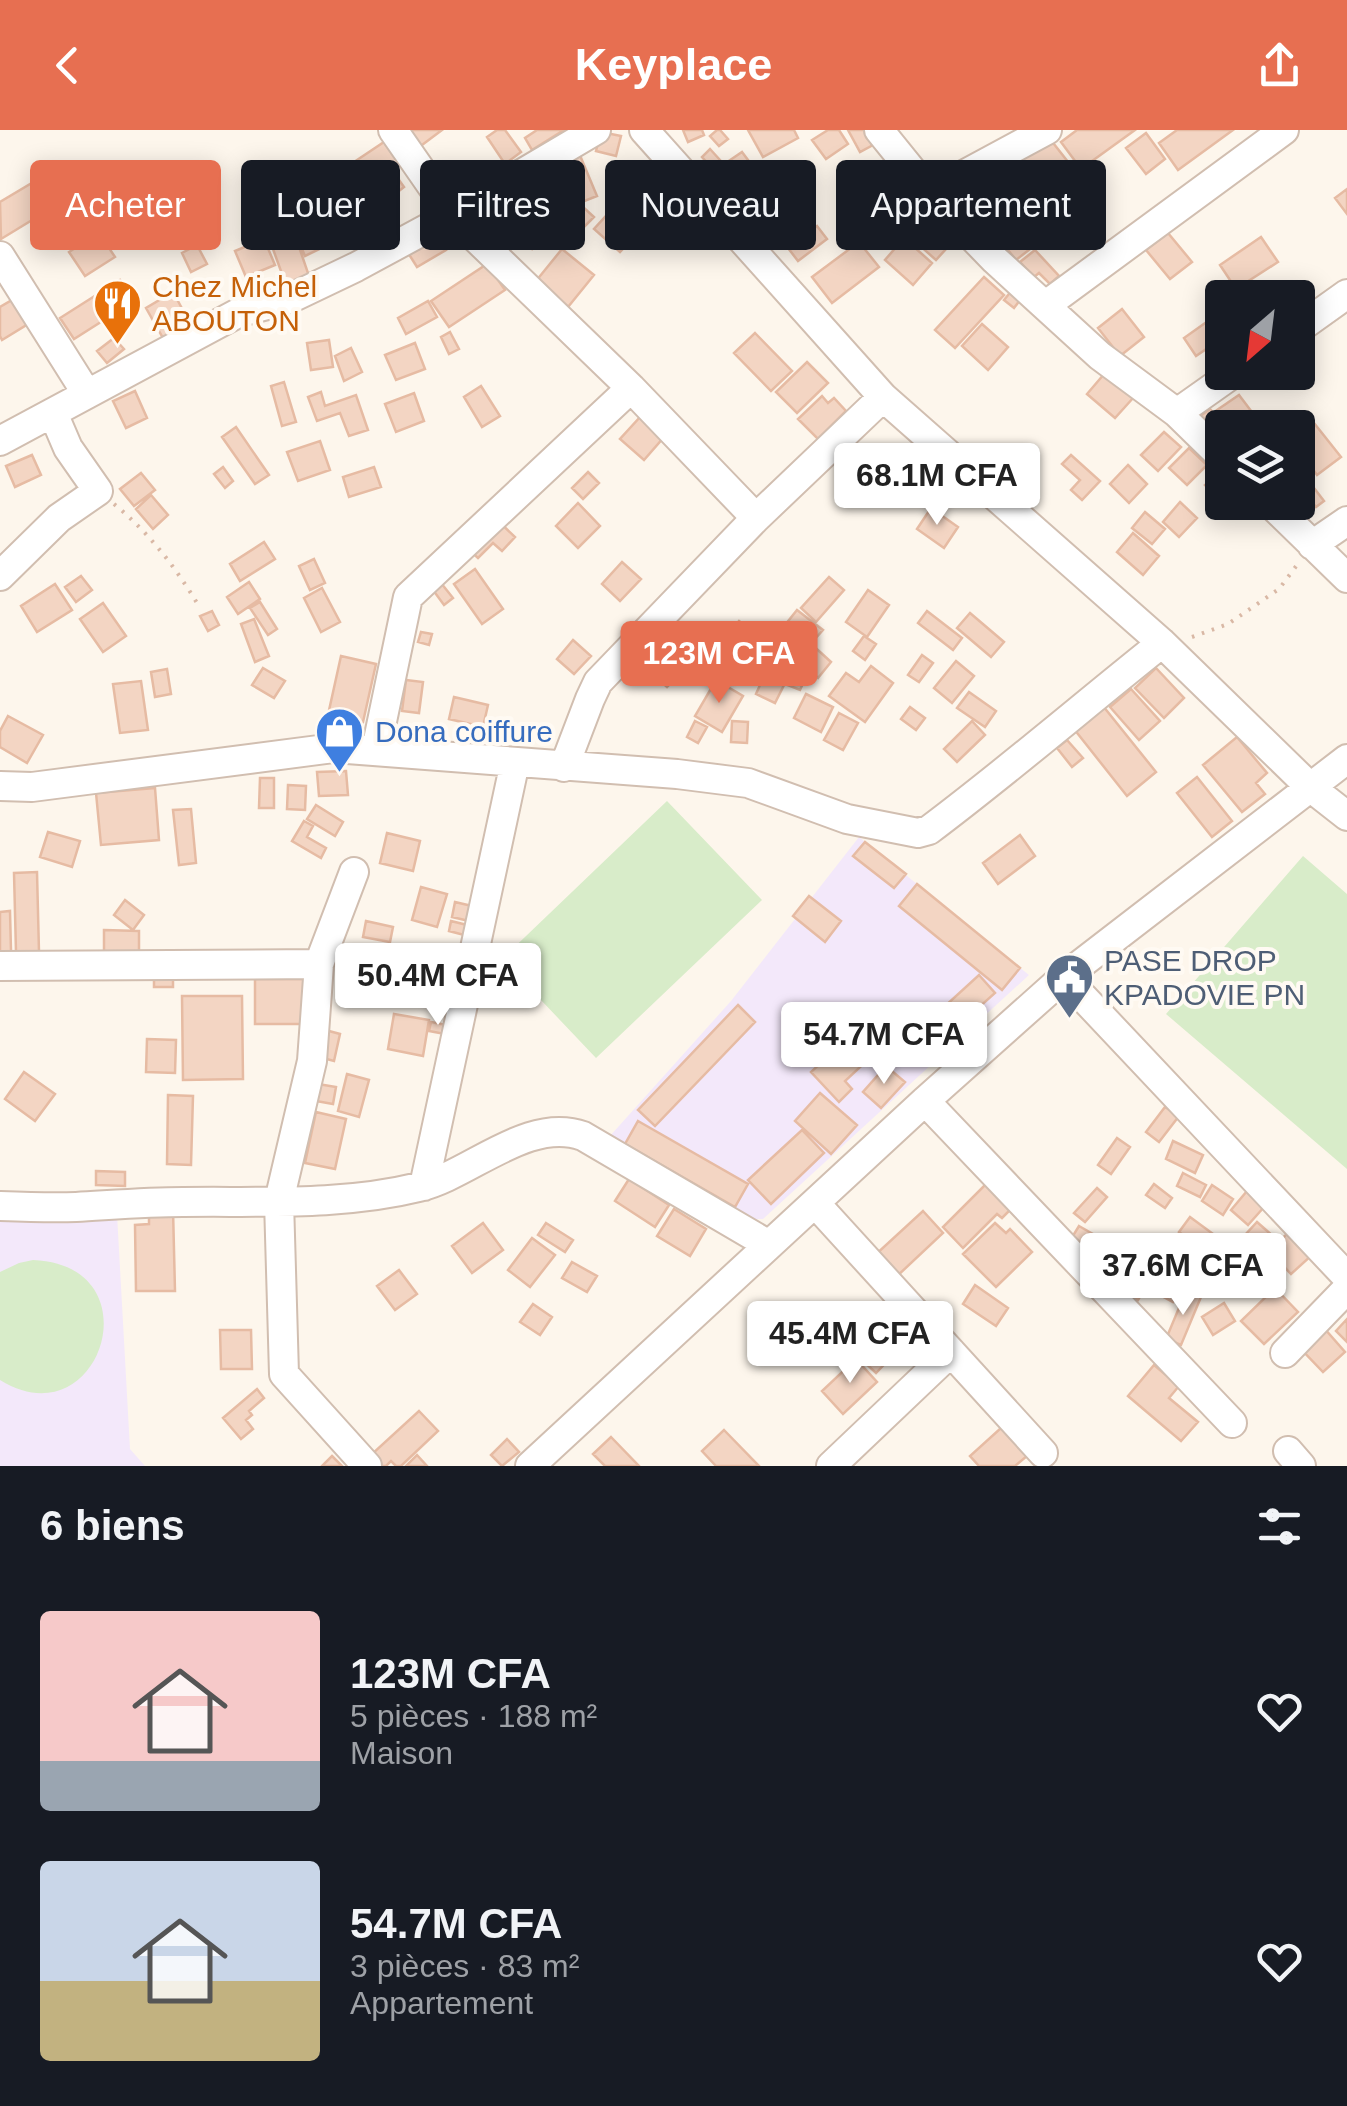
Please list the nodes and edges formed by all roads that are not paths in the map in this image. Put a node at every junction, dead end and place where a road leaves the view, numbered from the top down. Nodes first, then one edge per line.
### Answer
1 (393, 130) edge
2 (596, 130) edge
3 (644, 130) edge
4 (879, 130) edge
5 (1047, 130) edge
6 (1284, 130) edge
7 (545, 160) edge
8 (903, 160) edge
9 (991, 160) edge
10 (420, 169) edge
11 (420, 232) edge
12 (488, 250) edge
13 (984, 250) edge
14 (0, 256) edge
15 (1347, 294) edge
16 (1046, 304) junction
17 (1315, 317) edge
18 (631, 388) junction
19 (1210, 390) edge
20 (87, 394) junction
21 (883, 396) junction
22 (53, 413) junction
23 (1177, 413) junction
24 (1205, 440) edge
25 (0, 441) edge
26 (756, 518) junction
27 (1287, 520) edge
28 (1347, 520) edge
29 (1312, 545) junction
30 (0, 576) edge
31 (1347, 578) edge
32 (1162, 643) junction
33 (376, 750) junction
34 (1347, 759) edge
35 (515, 762) junction
36 (564, 767) junction
37 (0, 786) edge
38 (1310, 788) junction
39 (1347, 816) edge
40 (354, 872) dead end
41 (319, 964) junction
42 (0, 966) edge
43 (1064, 977) junction
44 (926, 1101) junction
45 (424, 1186) junction
46 (279, 1201) junction
47 (815, 1203) junction
48 (0, 1206) edge
49 (769, 1245) junction
50 (1347, 1278) edge
51 (1347, 1288) edge
52 (950, 1352) junction
53 (1285, 1354) dead end
54 (1232, 1423) dead end
55 (1043, 1453) dead end
56 (840, 1463) edge
57 (367, 1466) edge
58 (530, 1466) edge

1 - 10 street
2 - 7 street
3 - 21 street
4 - 8 street
5 - 9 street
6 - 16 street
11 - 20 street
12 - 18 street
13 - 16 street
14 - 20 street
15 - 17 street
16 - 23 street
18 - 26 street
18 - 33 street
19 - 23 street
20 - 22 street
21 - 26 street
21 - 32 street
22 - 25 street
22 - 30 street
23 - 24 street
26 - 36 street
27 - 29 street
28 - 29 street
29 - 31 street
32 - 36 street
32 - 38 street
33 - 35 street
33 - 37 street
34 - 38 street
35 - 36 street
35 - 45 street
38 - 39 street
38 - 43 street
40 - 41 street
41 - 42 street
41 - 46 street
43 - 44 street
43 - 50 street
44 - 47 street
44 - 54 street
45 - 46 street
45 - 49 street
46 - 48 street
46 - 57 street
47 - 49 street
47 - 52 street
49 - 58 street
51 - 53 street
52 - 55 street
52 - 56 street

